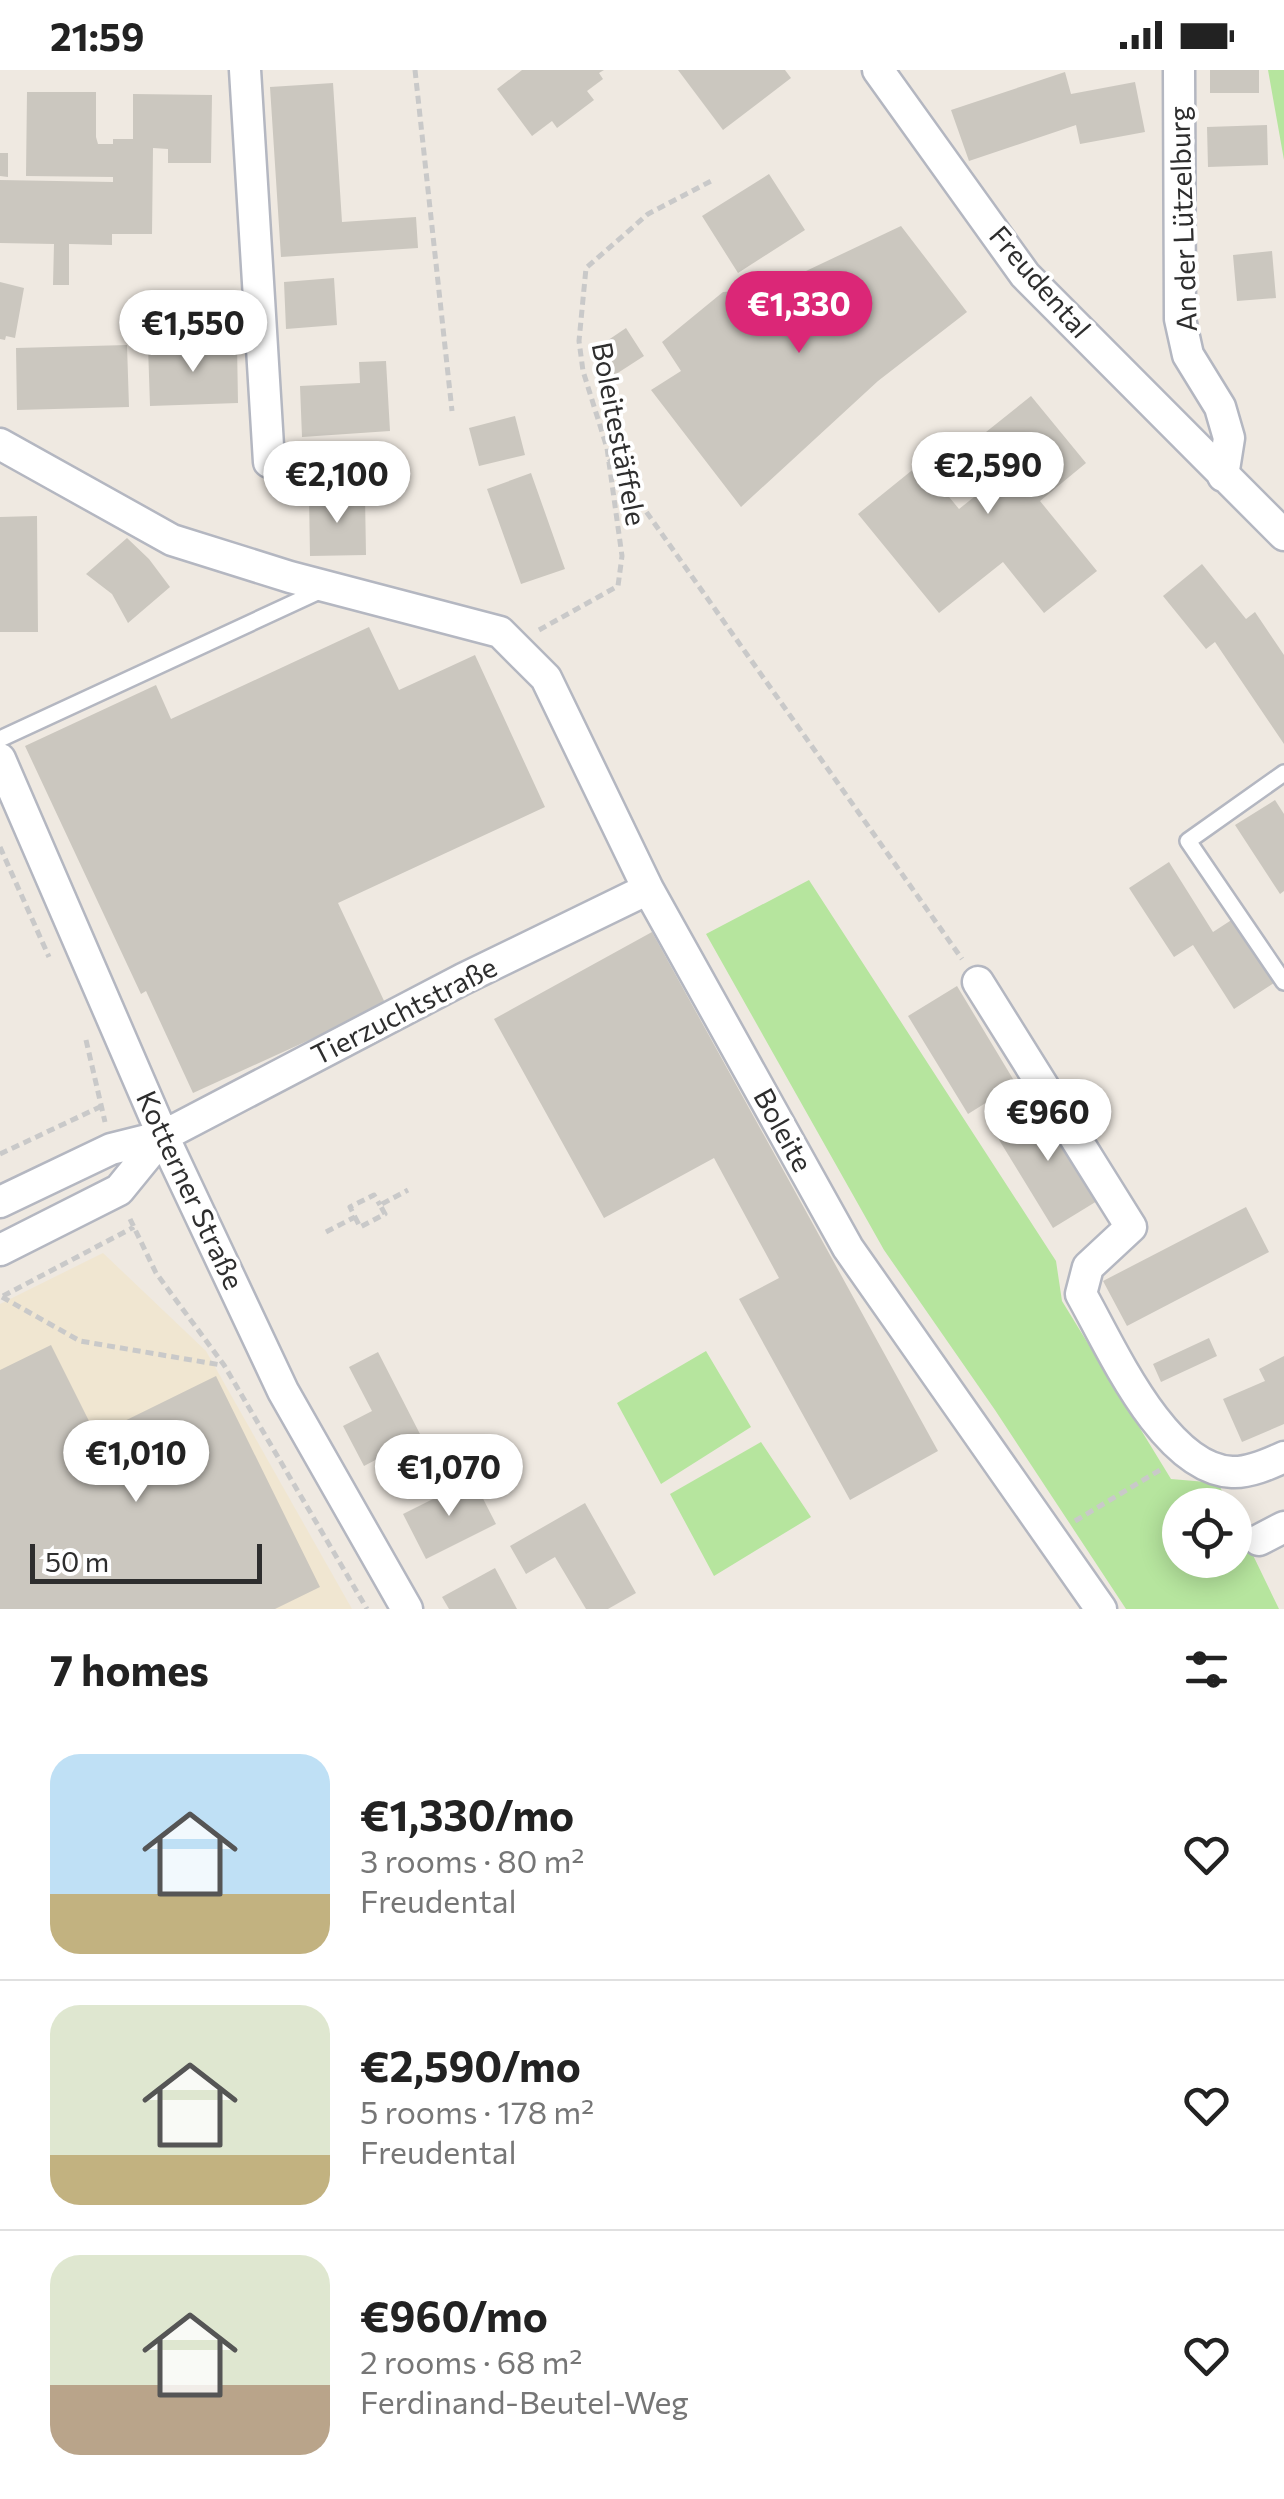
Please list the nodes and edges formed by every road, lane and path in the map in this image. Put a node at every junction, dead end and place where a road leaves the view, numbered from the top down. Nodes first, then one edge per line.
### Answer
1 (245, 70) edge
2 (415, 70) edge
3 (878, 70) edge
4 (1179, 70) edge
5 (713, 180) dead end
6 (452, 411) dead end
7 (0, 444) edge
8 (608, 459) junction
9 (269, 462) dead end
10 (1223, 476) junction
11 (1284, 535) edge
12 (330, 586) junction
13 (508, 638) junction
14 (0, 739) edge
15 (0, 759) edge
16 (1284, 773) edge
17 (0, 847) edge
18 (648, 889) junction
19 (55, 970) dead end
20 (978, 982) joint
21 (1284, 982) edge
22 (86, 1040) dead end
23 (163, 1136) junction
24 (0, 1154) edge
25 (408, 1190) dead end
26 (0, 1202) edge
27 (380, 1205) junction
28 (355, 1217) junction
29 (326, 1232) dead end
30 (0, 1250) edge
31 (1, 1297) edge
32 (224, 1365) junction
33 (1188, 1454) junction
34 (1284, 1457) edge
35 (1051, 1535) junction
36 (367, 1609) edge
37 (407, 1609) edge
38 (1101, 1609) edge

1 - 9 street
2 - 6 path
3 - 10 street, Freudental
4 - 10 street, An der Lützelburg
5 - 8 path, Boleitestäffele
7 - 12 street
8 - 13 path, Boleitestäffele
8 - 20 path
10 - 11 street, Freudental
12 - 13 street
12 - 14 lane
13 - 18 street, Boleite
15 - 23 street, Kotterner Straße
16 - 21 lane
17 - 19 path
18 - 23 street, Tierzuchtstraße
18 - 35 street, Boleite
20 - 33 street
22 - 24 path
23 - 26 street
23 - 30 street
23 - 37 street, Kotterner Straße
25 - 27 path
27 - 28 path
27 - 28 path
28 - 29 path
31 - 32 path
31 - 32 path
32 - 36 path
33 - 34 street
33 - 35 path
35 - 38 street, Boleite

